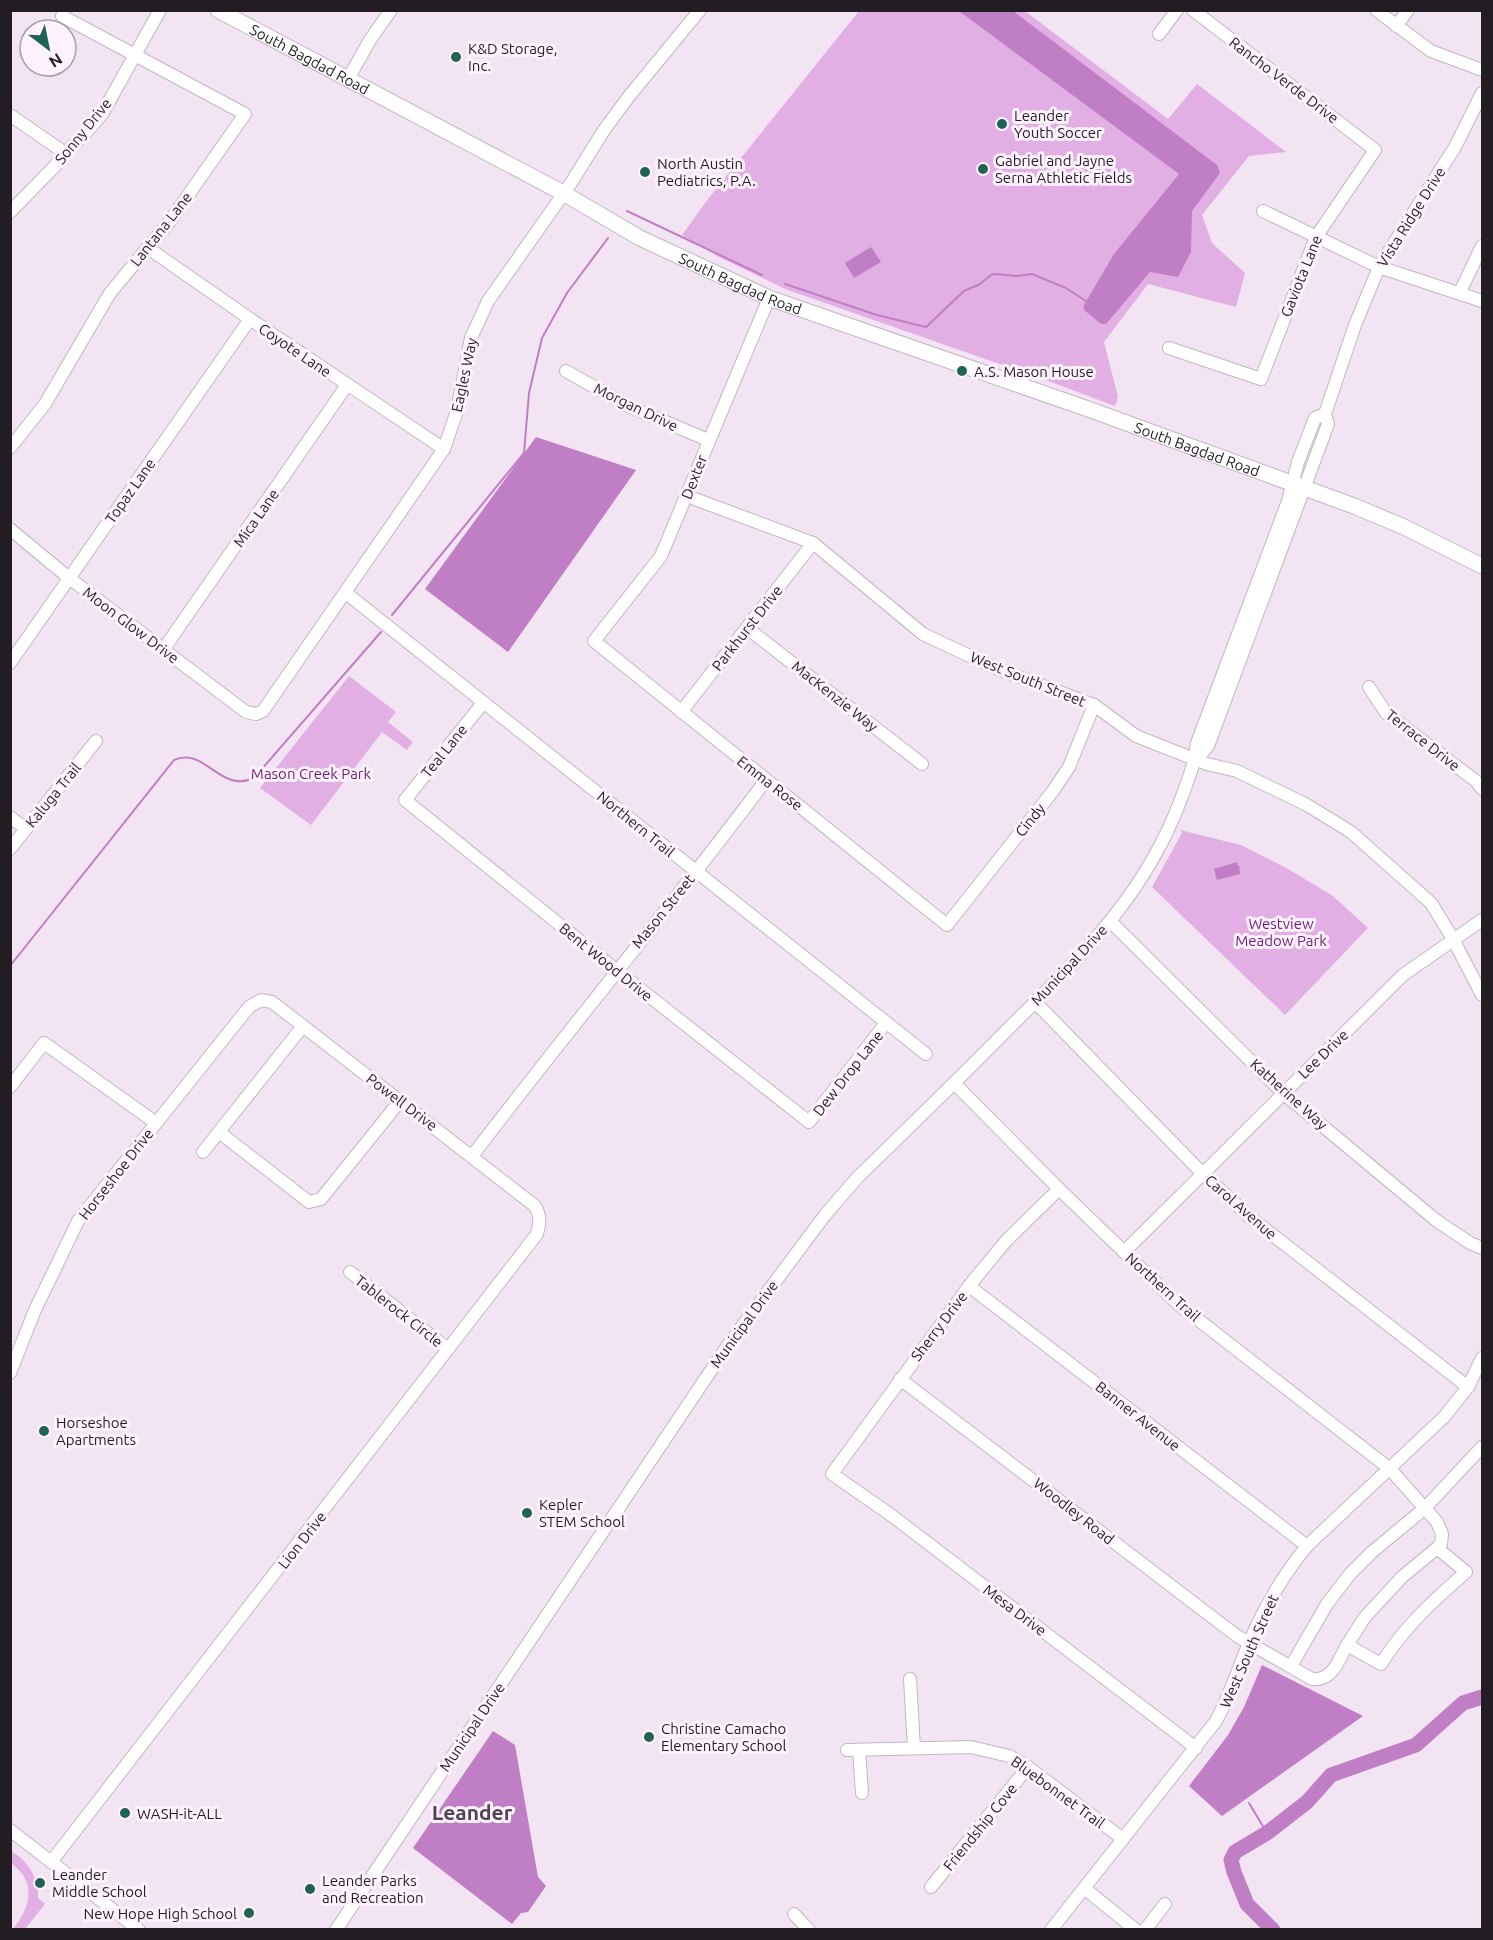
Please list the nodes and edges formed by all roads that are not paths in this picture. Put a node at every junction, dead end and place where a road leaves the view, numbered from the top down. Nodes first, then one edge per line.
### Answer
1 (160, 10) edge
2 (218, 10) edge
3 (391, 10) edge
4 (700, 10) edge
5 (1176, 10) edge
6 (1193, 10) edge
7 (1376, 10) edge
8 (1408, 10) edge
9 (62, 16) dead end
10 (1396, 26) junction
11 (1159, 34) dead end
12 (135, 56) junction
13 (1482, 70) edge
14 (348, 79) junction
15 (1482, 93) edge
16 (10, 115) edge
17 (1376, 150) joint
18 (65, 153) junction
19 (563, 193) junction
20 (1263, 211) dead end
21 (10, 212) edge
22 (1316, 237) junction
23 (1482, 246) edge
24 (148, 248) junction
25 (1379, 267) junction
26 (1460, 292) junction
27 (769, 298) junction
28 (1482, 301) edge
29 (250, 319) junction
30 (1169, 348) dead end
31 (566, 371) dead end
32 (347, 385) junction
33 (708, 440) junction
34 (10, 448) edge
35 (444, 449) junction
36 (1298, 486) junction
37 (687, 496) junction
38 (10, 529) edge
39 (813, 543) junction
40 (1482, 566) edge
41 (69, 578) junction
42 (346, 593) junction
43 (747, 628) junction
44 (594, 640) joint
45 (163, 650) junction
46 (10, 663) edge
47 (1370, 687) dead end
48 (483, 703) junction
49 (1094, 705) junction
50 (681, 712) junction
51 (256, 714) joint
52 (96, 741) dead end
53 (1196, 760) junction
54 (922, 764) dead end
55 (766, 780) junction
56 (1482, 789) edge
57 (405, 800) joint
58 (10, 817) edge
59 (26, 829) junction
60 (10, 849) edge
61 (695, 871) junction
62 (1482, 920) edge
63 (1111, 922) junction
64 (947, 924) joint
65 (1453, 939) junction
66 (616, 970) junction
67 (1482, 995) edge
68 (261, 1000) joint
69 (1035, 1002) junction
70 (886, 1023) junction
71 (303, 1026) junction
72 (926, 1054) dead end
73 (954, 1083) junction
74 (10, 1087) edge
75 (1283, 1093) junction
76 (400, 1101) junction
77 (809, 1122) joint
78 (156, 1123) junction
79 (219, 1132) junction
80 (203, 1152) dead end
81 (472, 1156) junction
82 (1203, 1174) junction
83 (1059, 1189) junction
84 (539, 1212) joint
85 (1482, 1248) edge
86 (1124, 1251) junction
87 (350, 1272) dead end
88 (969, 1286) junction
89 (448, 1349) junction
90 (1482, 1358) edge
91 (10, 1373) edge
92 (900, 1379) junction
93 (1468, 1387) junction
94 (1482, 1448) edge
95 (1390, 1469) junction
96 (832, 1474) joint
97 (1425, 1508) junction
98 (1307, 1546) junction
99 (1437, 1548) junction
100 (1249, 1644) junction
101 (1347, 1645) junction
102 (1291, 1666) junction
103 (910, 1679) dead end
104 (914, 1748) junction
105 (1196, 1748) junction
106 (1028, 1767) junction
107 (862, 1792) dead end
108 (10, 1830) edge
109 (1123, 1839) junction
110 (51, 1862) junction
111 (931, 1887) dead end
112 (1084, 1888) junction
113 (1165, 1904) dead end
114 (794, 1914) dead end
115 (138, 1929) edge
116 (336, 1929) edge
117 (809, 1929) edge
118 (1051, 1929) edge
119 (1136, 1929) edge
120 (1145, 1929) edge

1 - 12 street, Sonny Drive
2 - 14 main road, South Bagdad Road
3 - 14 street
4 - 19 street, Eagles Way
5 - 11 street
6 - 17 street, Rancho Verde Drive
7 - 10 street
8 - 10 street
9 - 12 street
10 - 13 street
12 - 18 street, Sonny Drive
12 - 24 street, Lantana Lane
14 - 19 main road, South Bagdad Road
15 - 25 street, Vista Ridge Drive
16 - 18 street
17 - 22 street, Gaviota Lane
18 - 21 street, Sonny Drive
19 - 27 main road, South Bagdad Road
19 - 35 street, Eagles Way
20 - 22 street
22 - 25 street
22 - 30 street, Gaviota Lane
23 - 26 street
24 - 29 street, Coyote Lane
24 - 34 street, Lantana Lane
25 - 26 street
25 - 36 street, Vista Ridge Drive
26 - 28 street
27 - 33 street, Dexter
27 - 36 main road, South Bagdad Road
29 - 32 street, Coyote Lane
29 - 41 street, Topaz Lane
31 - 33 street, Morgan Drive
32 - 35 street, Coyote Lane
32 - 45 street, Mica Lane
33 - 37 street, Dexter
35 - 42 street, Eagles Way
36 - 40 main road, South Bagdad Road
36 - 53 street, Municipal Drive
37 - 39 street, West South Street
37 - 44 street, Dexter
38 - 41 street, Moon Glow Drive
39 - 43 street, Parkhurst Drive
39 - 49 street, West South Street
41 - 45 street, Moon Glow Drive
41 - 46 street, Topaz Lane
42 - 48 street, Northern Trail
42 - 51 street, Eagles Way
43 - 50 street, Parkhurst Drive
43 - 54 street, MacKenzie Way
44 - 50 street, Emma Rose
45 - 51 street, Moon Glow Drive
47 - 56 street, Terrace Drive
48 - 57 street, Teal Lane
48 - 61 street, Northern Trail
49 - 53 street, West South Street
49 - 64 street, Cindy
50 - 55 street, Emma Rose
52 - 59 street, Kaluga Trail
53 - 63 street, Municipal Drive
53 - 65 street, West South Street
55 - 61 street, Mason Street
55 - 64 street, Emma Rose
57 - 66 street, Bent Wood Drive
58 - 59 street
59 - 60 street, Kaluga Trail
61 - 66 street, Mason Street
61 - 70 street, Northern Trail
62 - 65 street, Lee Drive
63 - 69 street, Municipal Drive
63 - 75 street, Katherine Way
65 - 67 street, West South Street
65 - 75 street, Lee Drive
66 - 77 street, Bent Wood Drive
66 - 81 street, Mason Street
68 - 71 street, Powell Drive
68 - 78 street, Horseshoe Drive
69 - 73 street, Municipal Drive
69 - 82 street, Carol Avenue
70 - 72 street, Northern Trail
70 - 77 street, Dew Drop Lane
71 - 76 street, Powell Drive
71 - 79 street
73 - 83 street, Northern Trail
73 - 116 street, Municipal Drive
74 - 78 street
75 - 82 street, Lee Drive
75 - 85 street, Katherine Way
76 - 79 street
76 - 81 street, Powell Drive
78 - 91 street, Horseshoe Drive
79 - 80 street
81 - 84 street, Powell Drive
82 - 86 street, Lee Drive
82 - 93 street, Carol Avenue
83 - 86 street, Northern Trail
83 - 88 street, Sherry Drive
84 - 89 street, Lion Drive
86 - 95 street, Northern Trail
87 - 89 street, Tablerock Circle
88 - 92 street, Sherry Drive
88 - 98 street, Banner Avenue
89 - 110 street, Lion Drive
90 - 93 street, West South Street
92 - 96 street, Sherry Drive
92 - 100 street, Woodley Road
93 - 95 street, West South Street
94 - 97 street
95 - 97 street, Northern Trail
95 - 98 street, West South Street
96 - 105 street, Mesa Drive
97 - 99 street, Northern Trail
97 - 102 street
98 - 100 street, West South Street
99 - 101 street
99 - 101 street
100 - 102 street, Woodley Road
100 - 105 street, West South Street
101 - 102 street, Woodley Road
103 - 104 street
104 - 106 street, Bluebonnet Trail
104 - 107 street, Bluebonnet Trail
105 - 109 street, West South Street
106 - 109 street, Bluebonnet Trail
106 - 111 street, Friendship Cove
108 - 110 street
109 - 112 street, West South Street
110 - 115 street
112 - 118 street, West South Street
112 - 119 street
113 - 120 street
114 - 117 street

